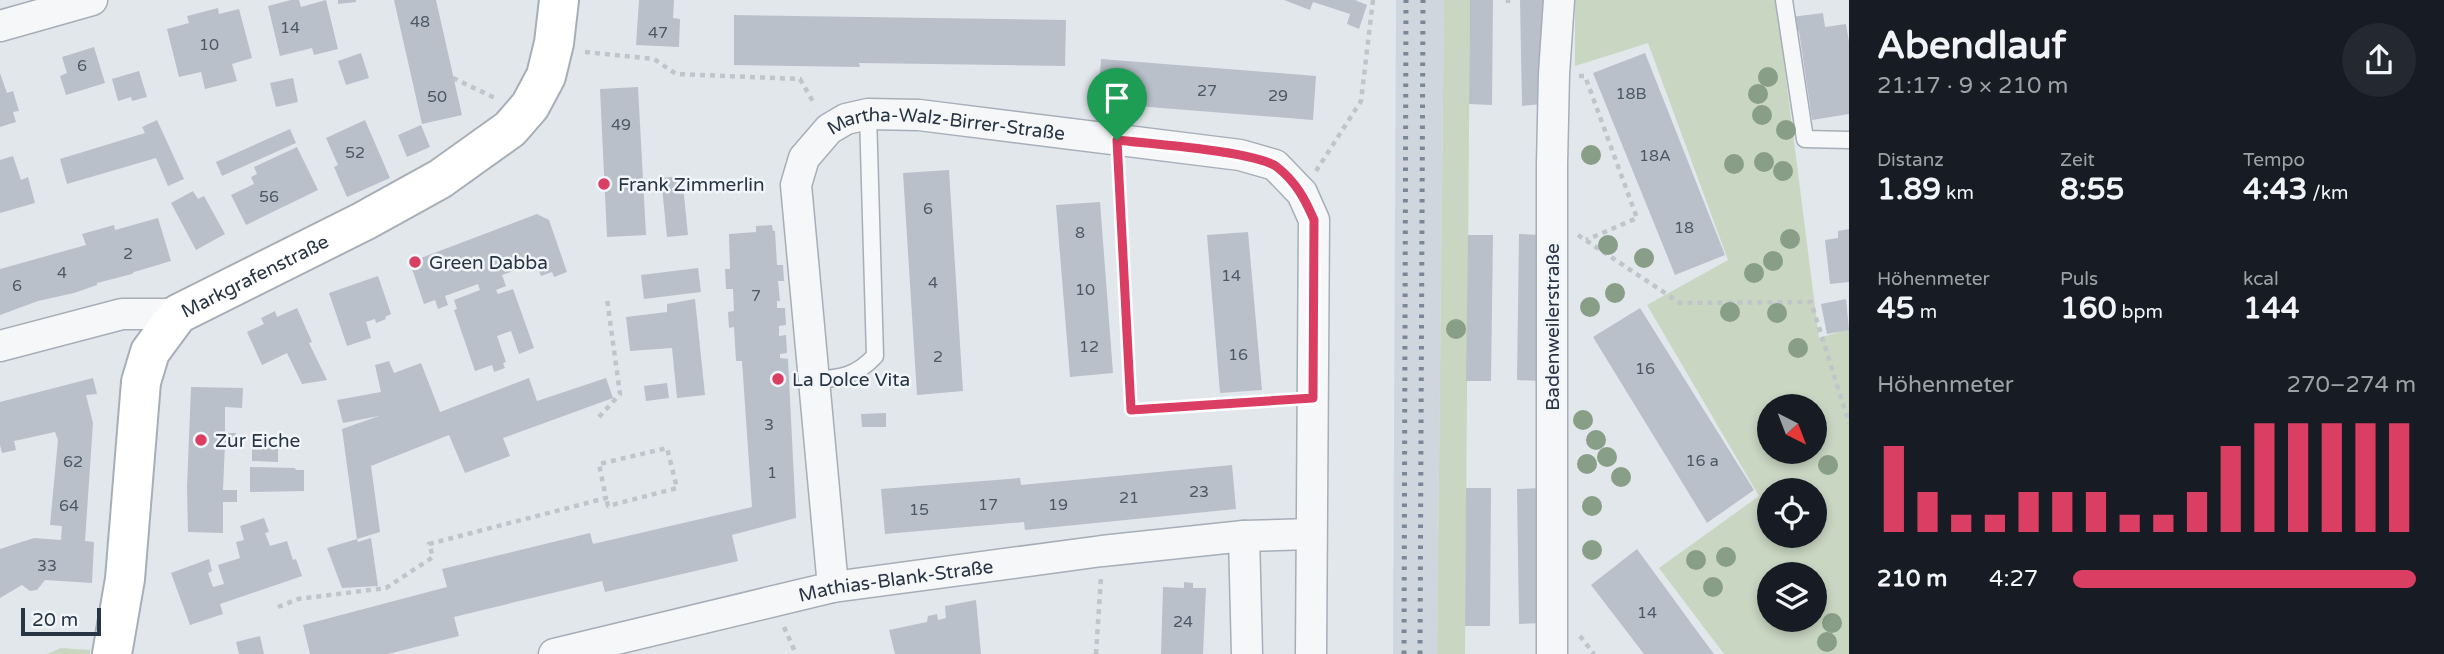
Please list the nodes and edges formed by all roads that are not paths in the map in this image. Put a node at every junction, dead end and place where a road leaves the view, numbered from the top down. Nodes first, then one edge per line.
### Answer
1 (92, 0) edge
2 (559, 0) edge
3 (1559, 0) edge
4 (1784, 0) edge
5 (0, 26) edge
6 (869, 114) junction
7 (1849, 140) edge
8 (178, 314) junction
9 (0, 346) edge
10 (815, 380) junction
11 (1311, 534) junction
12 (1244, 536) junction
13 (833, 587) junction
14 (112, 654) edge
15 (554, 654) edge
16 (1247, 654) edge
17 (1311, 654) edge
18 (1552, 654) edge

1 - 5 street
2 - 8 street, Markgrafenstraße
3 - 18 street, Badenweilerstraße
4 - 7 lane
6 - 10 street, Martha-Walz-Birrer-Straße
6 - 10 lane
6 - 11 street, Martha-Walz-Birrer-Straße
8 - 9 street
8 - 14 street, Markgrafenstraße
10 - 13 street, Martha-Walz-Birrer-Straße
11 - 12 street, Mathias-Blank-Straße
11 - 17 street
12 - 13 street, Mathias-Blank-Straße
12 - 16 street
13 - 15 street, Mathias-Blank-Straße

